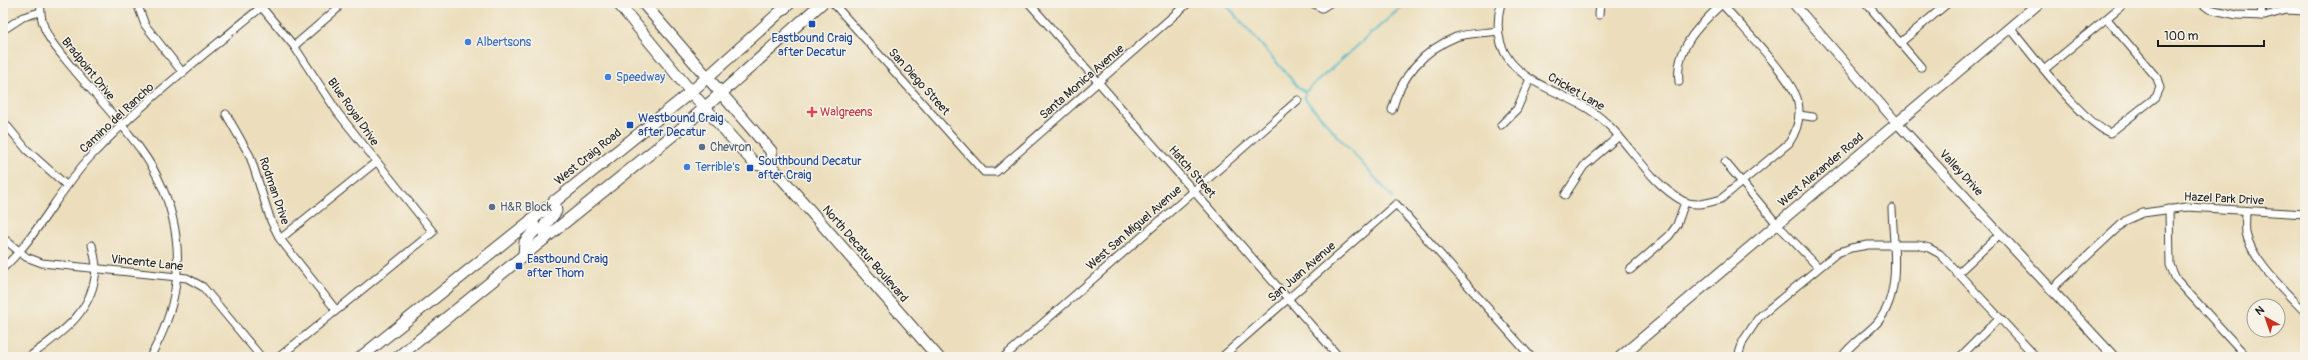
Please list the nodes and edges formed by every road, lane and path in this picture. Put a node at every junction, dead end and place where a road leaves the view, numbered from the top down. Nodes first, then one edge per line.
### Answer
1 (41, 3) edge
2 (136, 3) edge
3 (618, 3) edge
4 (643, 3) edge
5 (790, 3) edge
6 (822, 3) edge
7 (833, 3) edge
8 (1029, 3) edge
9 (1188, 3) edge
10 (1312, 3) edge
11 (1330, 3) edge
12 (1501, 3) edge
13 (1600, 3) edge
14 (1793, 3) edge
15 (1866, 3) edge
16 (1948, 3) edge
17 (2039, 3) edge
18 (2125, 3) edge
19 (2201, 3) edge
20 (2262, 3) edge
21 (262, 4) edge
22 (1722, 4) edge
23 (337, 9) dead end
24 (2305, 11) edge
25 (40, 12) junction
26 (1599, 16) dead end
27 (2261, 16) junction
28 (2107, 19) junction
29 (2010, 28) junction
30 (3, 30) edge
31 (1498, 31) junction
32 (1900, 43) junction
33 (294, 46) junction
34 (1921, 67) dead end
35 (2045, 69) junction
36 (183, 73) junction
37 (707, 78) junction
38 (1530, 79) junction
39 (1099, 82) junction
40 (1679, 82) dead end
41 (691, 92) junction
42 (721, 95) junction
43 (1298, 100) dead end
44 (705, 108) junction
45 (1392, 110) dead end
46 (226, 114) dead end
47 (1799, 116) junction
48 (1813, 117) dead end
49 (3, 121) edge
50 (1897, 123) junction
51 (1500, 125) dead end
52 (120, 126) junction
53 (1619, 136) junction
54 (376, 162) junction
55 (1726, 162) dead end
56 (772, 167) junction
57 (990, 174) joint
58 (1742, 181) junction
59 (66, 186) junction
60 (1194, 191) junction
61 (1565, 195) dead end
62 (554, 201) junction
63 (1685, 202) junction
64 (1892, 208) dead end
65 (2169, 208) junction
66 (2246, 211) junction
67 (2305, 214) edge
68 (532, 219) junction
69 (1777, 224) junction
70 (2000, 234) junction
71 (3, 238) edge
72 (545, 238) junction
73 (280, 239) junction
74 (1893, 244) junction
75 (92, 245) dead end
76 (18, 252) junction
77 (524, 255) junction
78 (1818, 267) junction
79 (3, 268) edge
80 (96, 269) junction
81 (1630, 270) dead end
82 (1957, 274) junction
83 (178, 276) junction
84 (2052, 289) junction
85 (1289, 298) junction
86 (336, 310) junction
87 (2305, 312) edge
88 (1999, 318) junction
89 (363, 356) edge
90 (29, 357) edge
91 (150, 357) edge
92 (262, 357) edge
93 (279, 357) edge
94 (398, 357) edge
95 (938, 357) edge
96 (1004, 357) edge
97 (1222, 357) edge
98 (1339, 357) edge
99 (1531, 357) edge
100 (1620, 357) edge
101 (1738, 357) edge
102 (1842, 357) edge
103 (1960, 357) edge
104 (2036, 357) edge
105 (2114, 357) edge
106 (2247, 357) edge

1 - 25 street, Bradpoint Drive
2 - 36 street
3 - 41 main road
4 - 37 main road
5 - 37 main road, West Craig Road
6 - 42 main road
7 - 57 street, San Diego Street
8 - 39 street, Hatch Street
9 - 39 street, Santa Monica Avenue
10 - 11 street
12 - 31 street
13 - 26 street
14 - 50 street, Valley Drive
15 - 32 street
16 - 32 street
17 - 29 main road, West Alexander Road
18 - 28 street
19 - 27 street
20 - 27 street
21 - 33 street, Blue Royal Drive
21 - 36 street, Camino del Rancho
22 - 40 street
22 - 47 street
23 - 33 street
24 - 27 street
25 - 30 street
25 - 52 street, Bradpoint Drive
28 - 35 street
28 - 35 street
29 - 35 street
29 - 50 main road, West Alexander Road
31 - 38 street, Cricket Lane
31 - 45 street
32 - 34 street
33 - 54 street, Blue Royal Drive
36 - 52 street, Camino del Rancho
37 - 41 main road, West Craig Road
37 - 42 main road
38 - 51 street
38 - 53 street, Cricket Lane
39 - 57 street, Santa Monica Avenue
39 - 60 street, Hatch Street
41 - 44 main road
41 - 62 main road, West Craig Road
42 - 44 main road
42 - 56 main road
43 - 60 street, West San Miguel Avenue
44 - 56 main road
44 - 72 main road
46 - 73 street, Rodman Drive
47 - 48 street
47 - 58 street
49 - 59 street
50 - 69 main road, West Alexander Road
50 - 70 street, Valley Drive
52 - 59 street, Camino del Rancho
52 - 83 street, Bradpoint Drive
53 - 61 street
53 - 63 street, Cricket Lane
54 - 73 street
54 - 86 street, Blue Royal Drive
55 - 58 street
56 - 95 main road, North Decatur Boulevard
58 - 63 street
58 - 69 street
59 - 76 street, Camino del Rancho
60 - 85 street, Hatch Street
60 - 96 street, West San Miguel Avenue
62 - 68 main road, West Craig Road
62 - 72 main road
63 - 81 street
64 - 74 street
65 - 66 street, Hazel Park Drive
65 - 84 street, Hazel Park Drive
65 - 106 street
66 - 67 street, Hazel Park Drive
66 - 87 street
68 - 77 main road
68 - 89 main road, West Craig Road
69 - 78 street
69 - 100 main road, West Alexander Road
70 - 82 street
70 - 84 street, Valley Drive
71 - 76 street, Vincente Lane
72 - 77 main road
73 - 86 street, Rodman Drive
74 - 78 street
74 - 82 street
74 - 102 street
75 - 80 street
76 - 79 street, Camino del Rancho
76 - 80 street, Vincente Lane
77 - 94 main road
78 - 101 street
80 - 83 street, Vincente Lane
80 - 90 street
82 - 88 street
83 - 91 street, Bradpoint Drive
83 - 92 street, Vincente Lane
84 - 105 street, Valley Drive
85 - 97 street, San Juan Avenue
85 - 98 street, Hatch Street
85 - 99 street, San Juan Avenue
86 - 93 street
88 - 103 street
88 - 104 street

